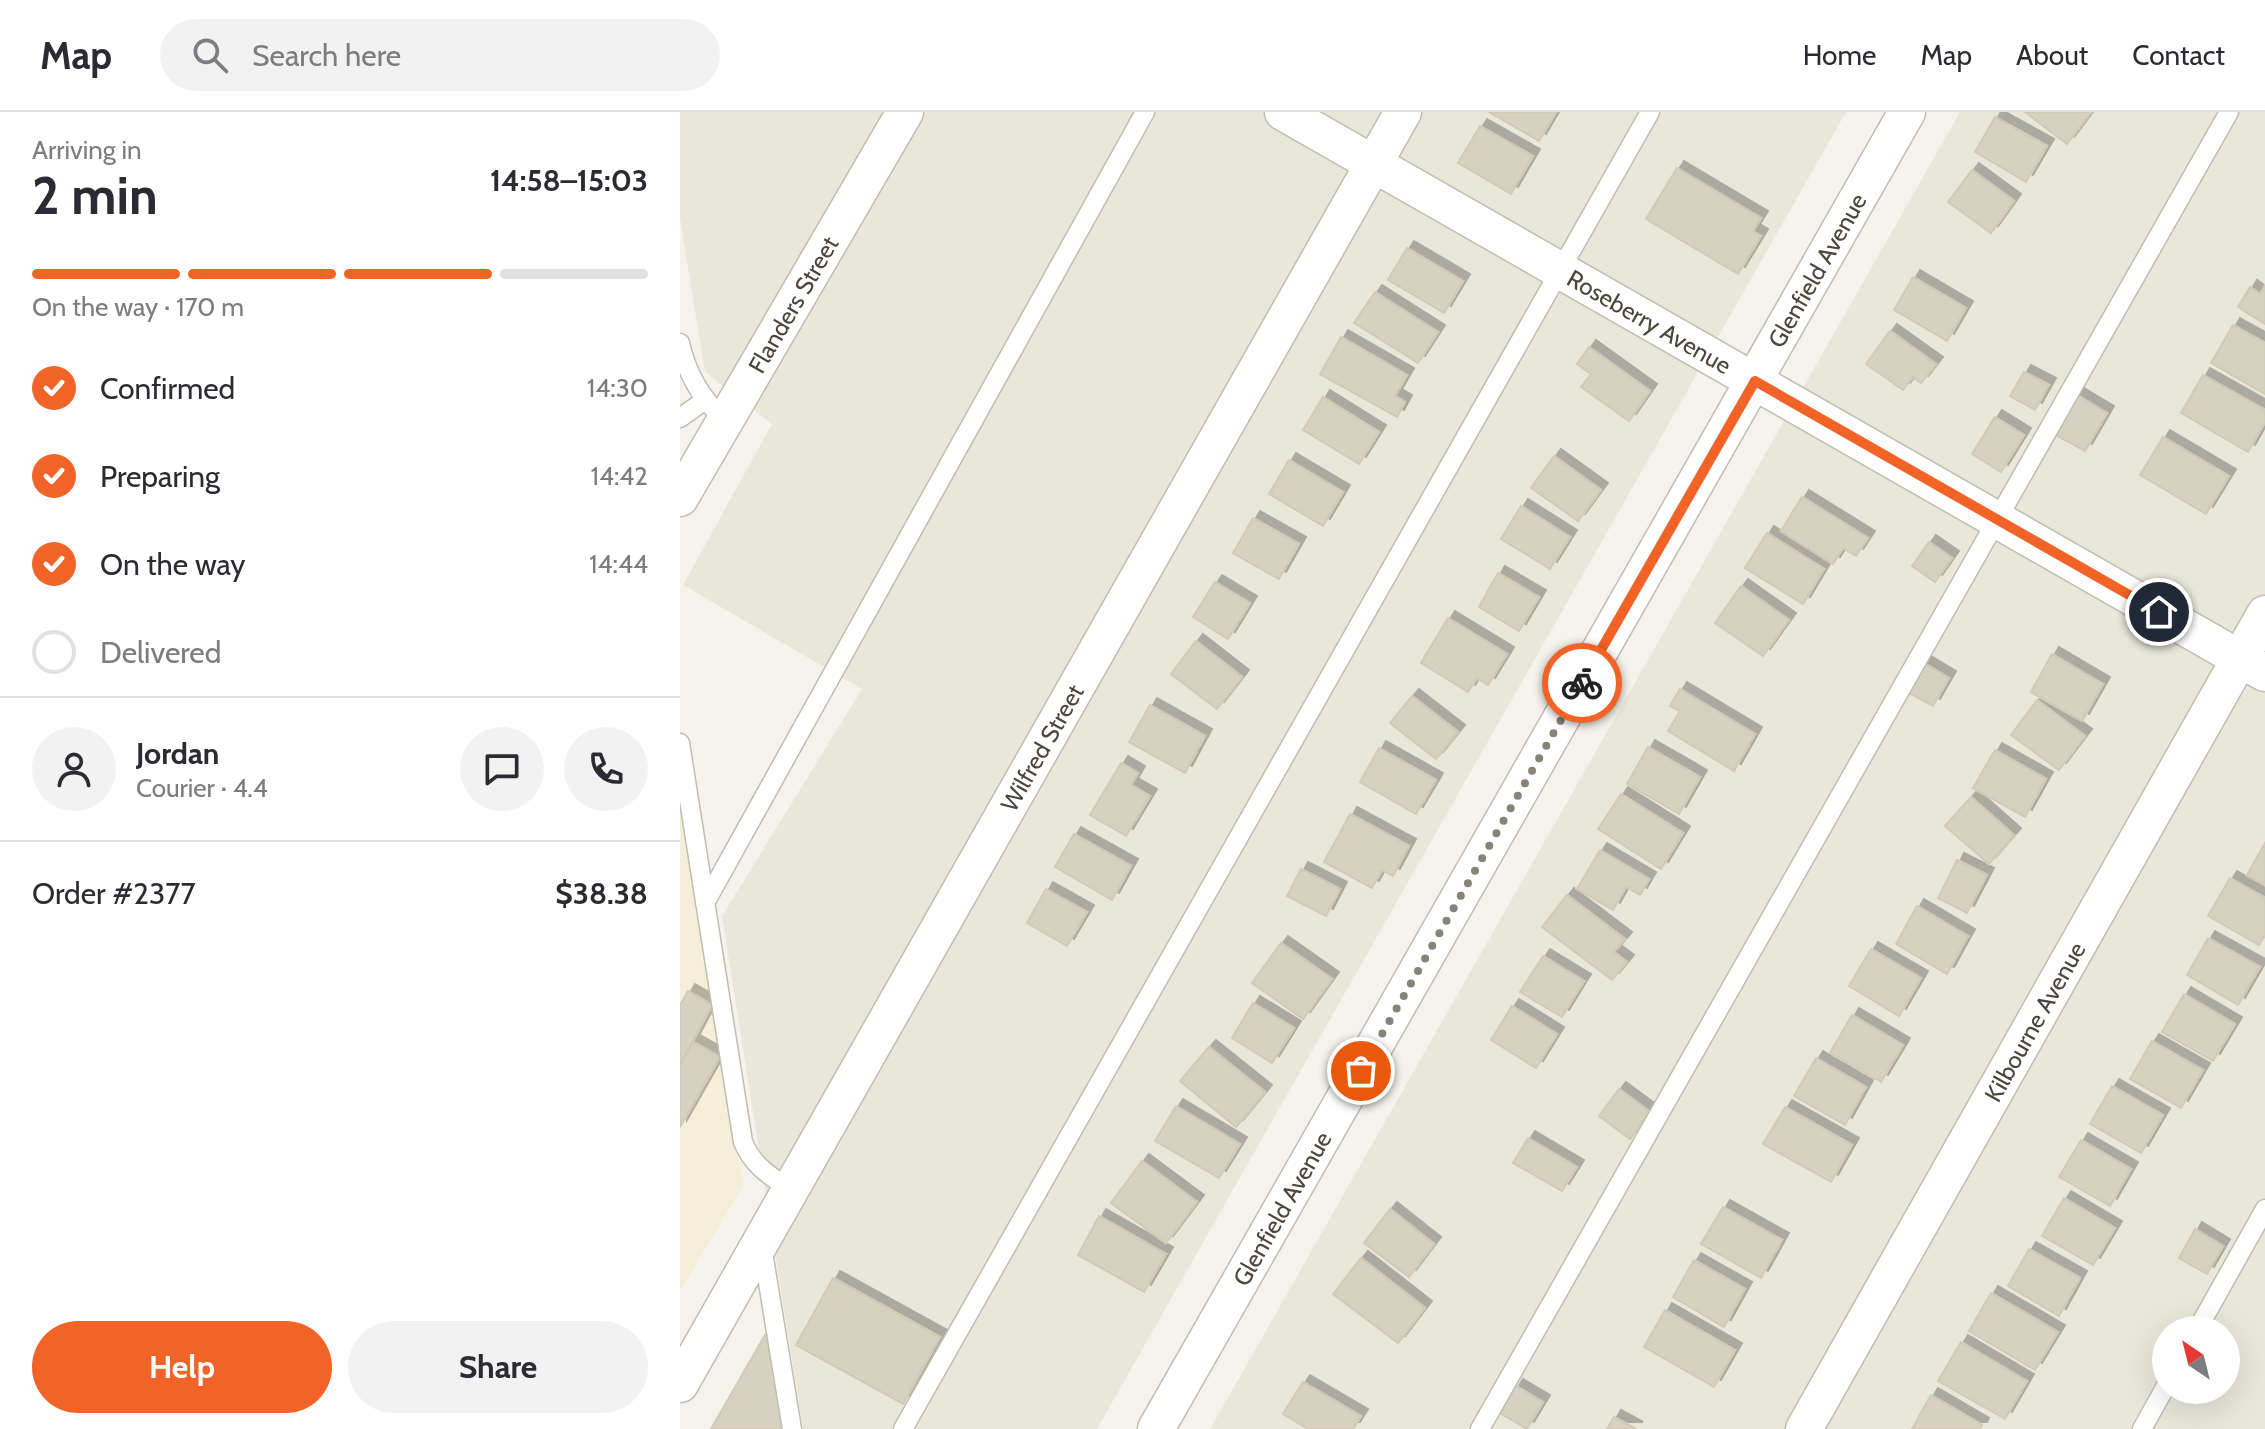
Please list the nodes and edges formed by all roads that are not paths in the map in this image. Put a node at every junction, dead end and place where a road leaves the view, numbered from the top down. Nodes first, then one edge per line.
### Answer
1 (905, 112) edge
2 (1145, 112) edge
3 (1283, 112) edge
4 (1403, 112) edge
5 (1650, 112) edge
6 (1907, 112) edge
7 (2229, 112) edge
8 (1374, 164) junction
9 (1560, 270) junction
10 (680, 343) edge
11 (1755, 381) junction
12 (715, 410) junction
13 (680, 418) edge
14 (680, 498) edge
15 (1997, 520) junction
16 (2265, 614) edge
17 (2252, 665) edge
18 (680, 743) edge
19 (705, 903) junction
20 (791, 1190) junction
21 (2265, 1209) edge
22 (761, 1242) junction
23 (2205, 1316) edge
24 (680, 1384) edge
25 (2156, 1404) edge
26 (792, 1429) edge
27 (903, 1429) edge
28 (1156, 1429) edge
29 (1480, 1429) edge
30 (1804, 1429) edge
31 (2142, 1429) edge

1 - 12 street, Flanders Street
2 - 19 lane
3 - 8 street, Roseberry Avenue
4 - 8 street, Wilfred Street
5 - 9 lane
6 - 11 street, Glenfield Avenue
7 - 15 lane
8 - 9 street, Roseberry Avenue
8 - 20 street, Wilfred Street
9 - 11 street, Roseberry Avenue
9 - 27 lane
10 - 12 lane
11 - 15 street, Roseberry Avenue
11 - 28 street, Glenfield Avenue
12 - 13 lane
12 - 14 street, Flanders Street
15 - 17 street, Roseberry Avenue
15 - 29 lane
16 - 17 street, Kilbourne Avenue
17 - 30 street, Kilbourne Avenue
18 - 19 lane
19 - 20 lane
20 - 22 street, Wilfred Street
21 - 23 lane
22 - 24 street, Wilfred Street
22 - 26 lane
25 - 31 lane

